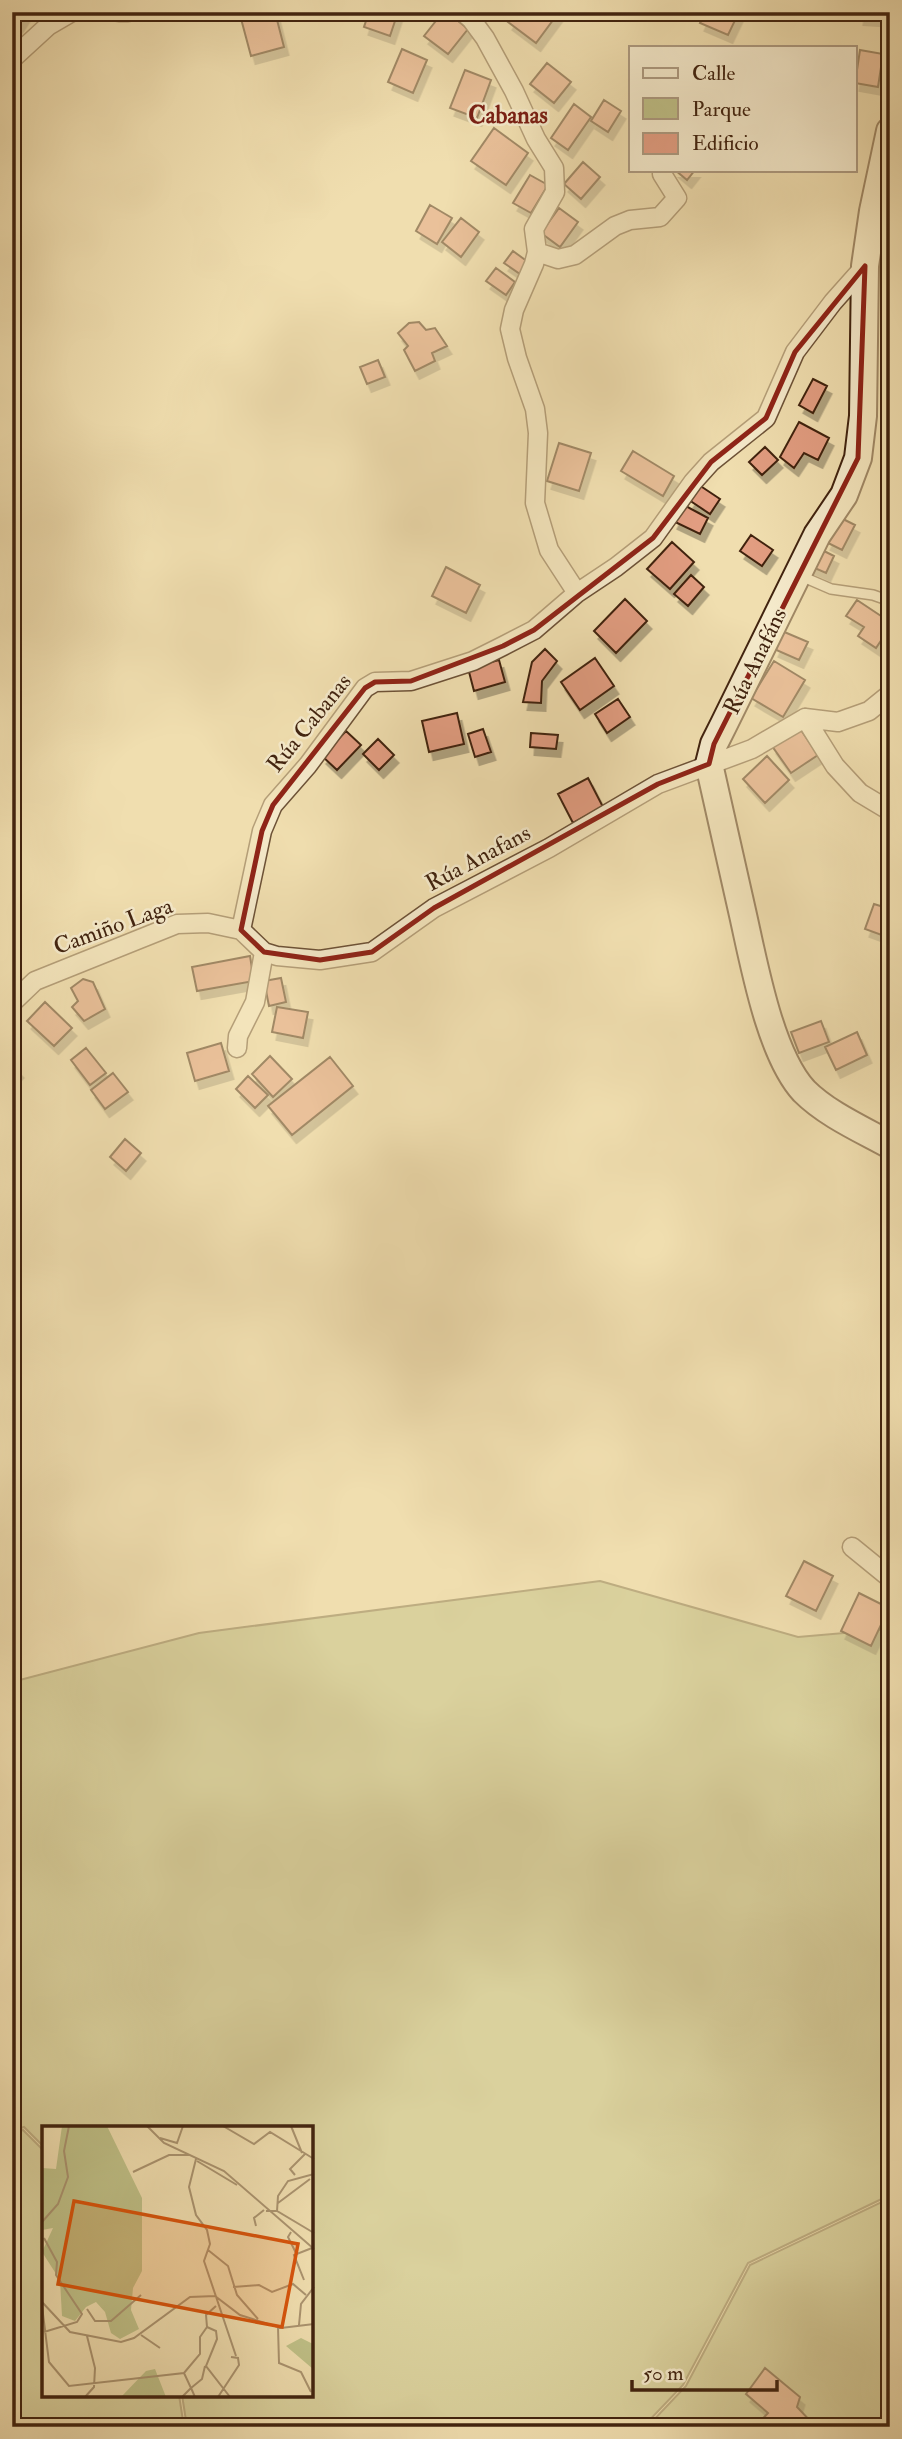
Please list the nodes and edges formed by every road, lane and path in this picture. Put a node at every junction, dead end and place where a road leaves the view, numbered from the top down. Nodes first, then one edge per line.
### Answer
1 (72, 12) edge
2 (119, 12) edge
3 (128, 12) edge
4 (463, 12) edge
5 (12, 59) edge
6 (890, 131) edge
7 (662, 174) dead end
8 (537, 252) junction
9 (865, 266) junction
10 (797, 575) junction
11 (577, 593) junction
12 (890, 601) edge
13 (890, 694) edge
14 (805, 718) junction
15 (709, 764) junction
16 (890, 811) edge
17 (241, 930) junction
18 (264, 952) junction
19 (12, 1003) edge
20 (237, 1048) dead end
21 (890, 1145) edge
22 (852, 1547) dead end
23 (890, 1578) edge
24 (890, 2422) edge
25 (884, 2427) edge

1 - 5 street
2 - 3 street
4 - 8 street
6 - 9 street, Rúa Anafáns
7 - 8 street
8 - 11 street
9 - 10 street, Rúa Anafáns
9 - 11 street, Rúa Cabanas
10 - 12 lane
10 - 15 street, Rúa Anafáns
11 - 17 street, Rúa Cabanas
13 - 14 street
14 - 15 street, Rúa Anafans
14 - 16 street
15 - 18 street, Rúa Anafans
15 - 21 street
17 - 18 street
17 - 19 street, Camiño Laga
18 - 20 street
22 - 23 street
24 - 25 street

